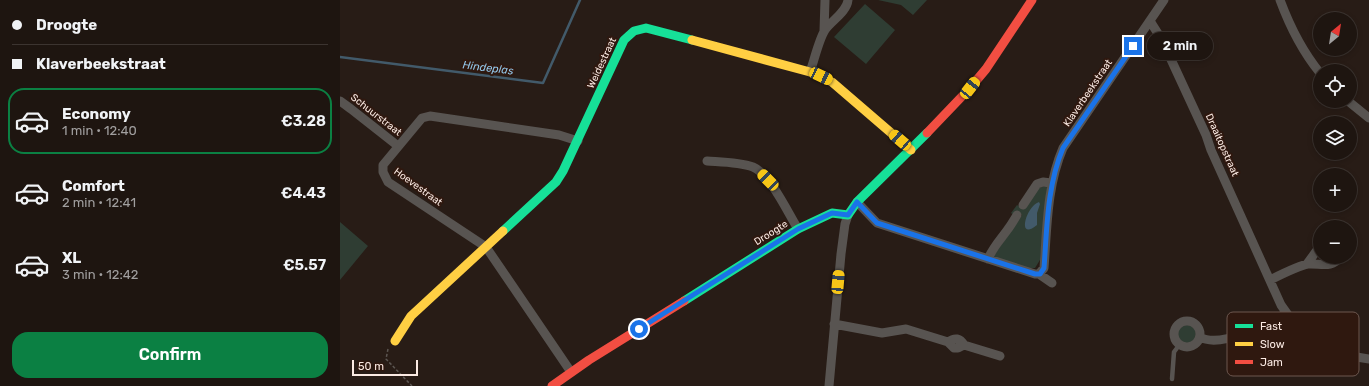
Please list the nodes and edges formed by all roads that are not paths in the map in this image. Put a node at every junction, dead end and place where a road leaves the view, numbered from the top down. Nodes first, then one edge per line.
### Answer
1 (825, 0) edge
2 (848, 0) edge
3 (1032, 0) edge
4 (1164, 0) edge
5 (1280, 0) edge
6 (1150, 21) junction
7 (824, 31) junction
8 (1313, 65) edge
9 (810, 72) junction
10 (340, 102) edge
11 (1357, 108) edge
12 (1369, 118) edge
13 (578, 141) junction
14 (398, 146) junction
15 (911, 150) junction
16 (707, 161) dead end
17 (1051, 183) junction
18 (857, 202) junction
19 (1023, 205) dead end
20 (848, 215) junction
21 (1017, 215) dead end
22 (798, 229) junction
23 (486, 247) junction
24 (1313, 256) edge
25 (988, 259) junction
26 (1308, 264) junction
27 (1313, 264) edge
28 (1040, 274) junction
29 (1270, 280) junction
30 (1052, 283) dead end
31 (1285, 312) edge
32 (834, 324) junction
33 (1200, 338) junction
34 (1227, 338) edge
35 (395, 341) road end
36 (1180, 344) junction
37 (1000, 356) dead end
38 (1359, 357) edge
39 (1369, 359) edge
40 (571, 372) junction
41 (1172, 379) dead end
42 (552, 386) edge
43 (829, 386) edge

1 - 7 street
2 - 7 street
3 - 15 street
4 - 6 street, Klaverbeekstraat
5 - 8 street
6 - 17 street, Klaverbeekstraat
6 - 29 street, Draaitopstraat
7 - 9 street
9 - 13 street, Weidestraat
9 - 15 street, Weidestraat
10 - 14 street, Schuurstraat
11 - 12 street
13 - 14 street, Hoevestraat
13 - 23 street, Weidestraat
14 - 23 street, Hoevestraat
15 - 18 street
16 - 22 street
17 - 19 street
17 - 28 street, Klaverbeekstraat
18 - 20 street
18 - 25 street
20 - 22 street, Droogte
20 - 32 street
21 - 25 street
22 - 40 street, Droogte
23 - 35 street, Weidestraat
23 - 40 street, Hoevestraat
24 - 26 street
25 - 28 street
26 - 27 street
26 - 29 street
28 - 30 street
29 - 31 street, Draaitopstraat
32 - 37 street
32 - 43 street
33 - 34 street
33 - 36 street
33 - 36 street
36 - 41 lane
38 - 39 street, Draaitopstraat
40 - 42 street, Droogte

